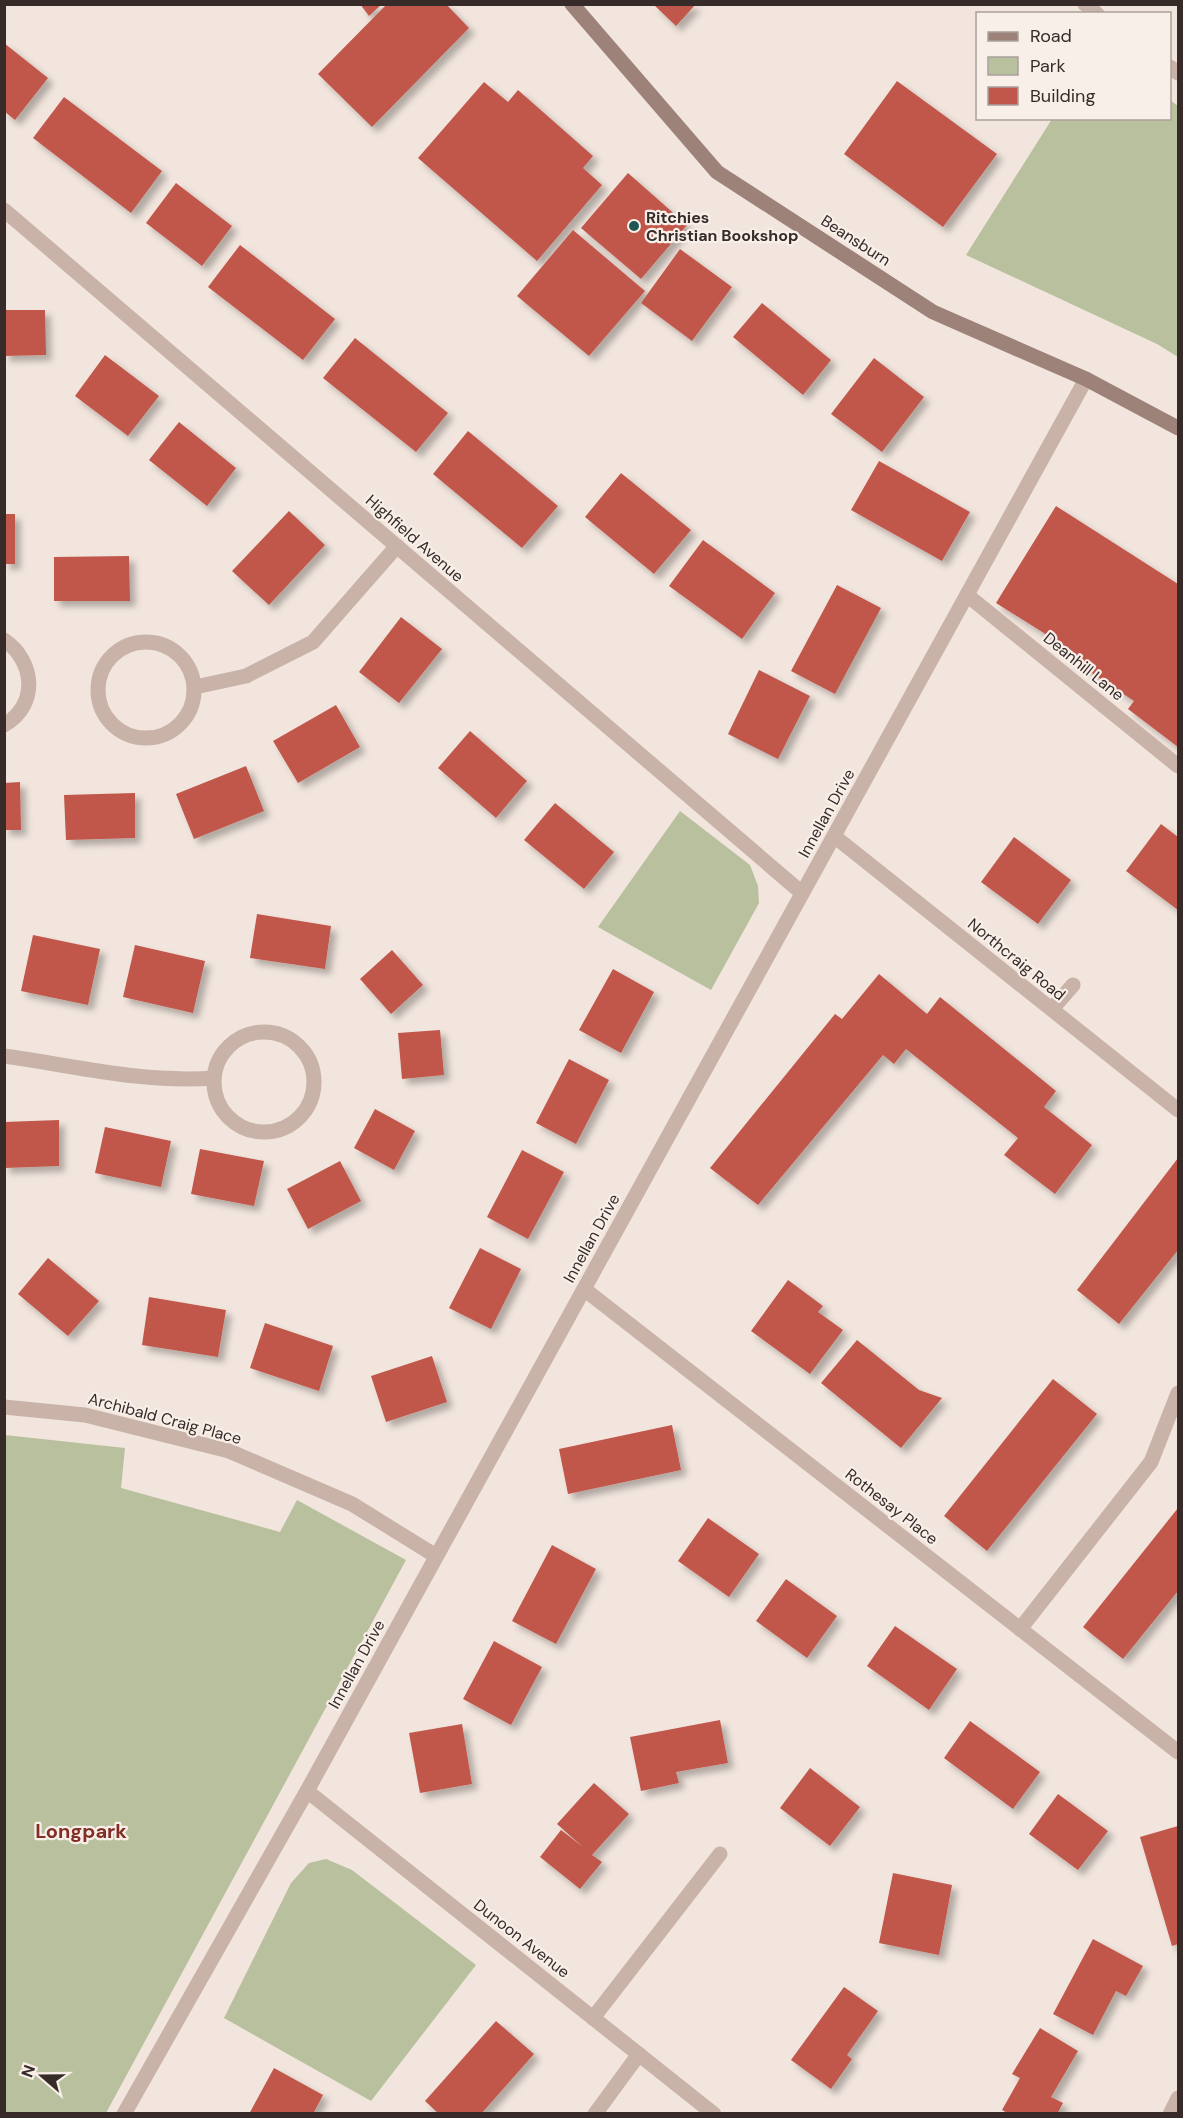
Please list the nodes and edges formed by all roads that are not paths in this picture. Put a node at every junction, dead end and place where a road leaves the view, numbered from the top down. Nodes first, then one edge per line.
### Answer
1 (572, 4) edge
2 (4, 210) edge
3 (1086, 379) junction
4 (1179, 428) edge
5 (397, 546) junction
6 (967, 595) junction
7 (4, 640) edge
8 (195, 687) junction
9 (4, 725) edge
10 (1179, 766) edge
11 (834, 836) junction
12 (802, 893) junction
13 (1073, 986) dead end
14 (1052, 1010) junction
15 (4, 1056) edge
16 (214, 1078) junction
17 (1179, 1110) edge
18 (584, 1289) junction
19 (1179, 1394) edge
20 (4, 1407) edge
21 (436, 1556) junction
22 (1020, 1629) junction
23 (1179, 1752) edge
24 (307, 1791) junction
25 (720, 1854) dead end
26 (593, 2018) junction
27 (639, 2054) junction
28 (1179, 2098) edge
29 (124, 2114) edge
30 (595, 2114) edge
31 (714, 2114) edge
32 (1170, 2114) edge

1 - 3 main road, Beansburn
2 - 5 street, Highfield Avenue
3 - 4 main road, Beansburn
3 - 6 street, Innellan Drive
5 - 8 street
5 - 12 street, Highfield Avenue
6 - 10 street, Deanhill Lane
6 - 11 street, Innellan Drive
7 - 9 street
8 - 8 street
11 - 12 street, Innellan Drive
11 - 14 street, Northcraig Road
12 - 18 street, Innellan Drive
13 - 14 street
14 - 17 street, Northcraig Road
15 - 16 street
16 - 16 street
18 - 21 street, Innellan Drive
18 - 22 street, Rothesay Place
19 - 22 street
20 - 21 street, Archibald Craig Place
21 - 24 street, Innellan Drive
22 - 23 street, Rothesay Place
24 - 26 street, Dunoon Avenue
24 - 29 street, Innellan Drive
25 - 26 street
26 - 27 street, Dunoon Avenue
27 - 30 street
27 - 31 street, Dunoon Avenue
28 - 32 street

